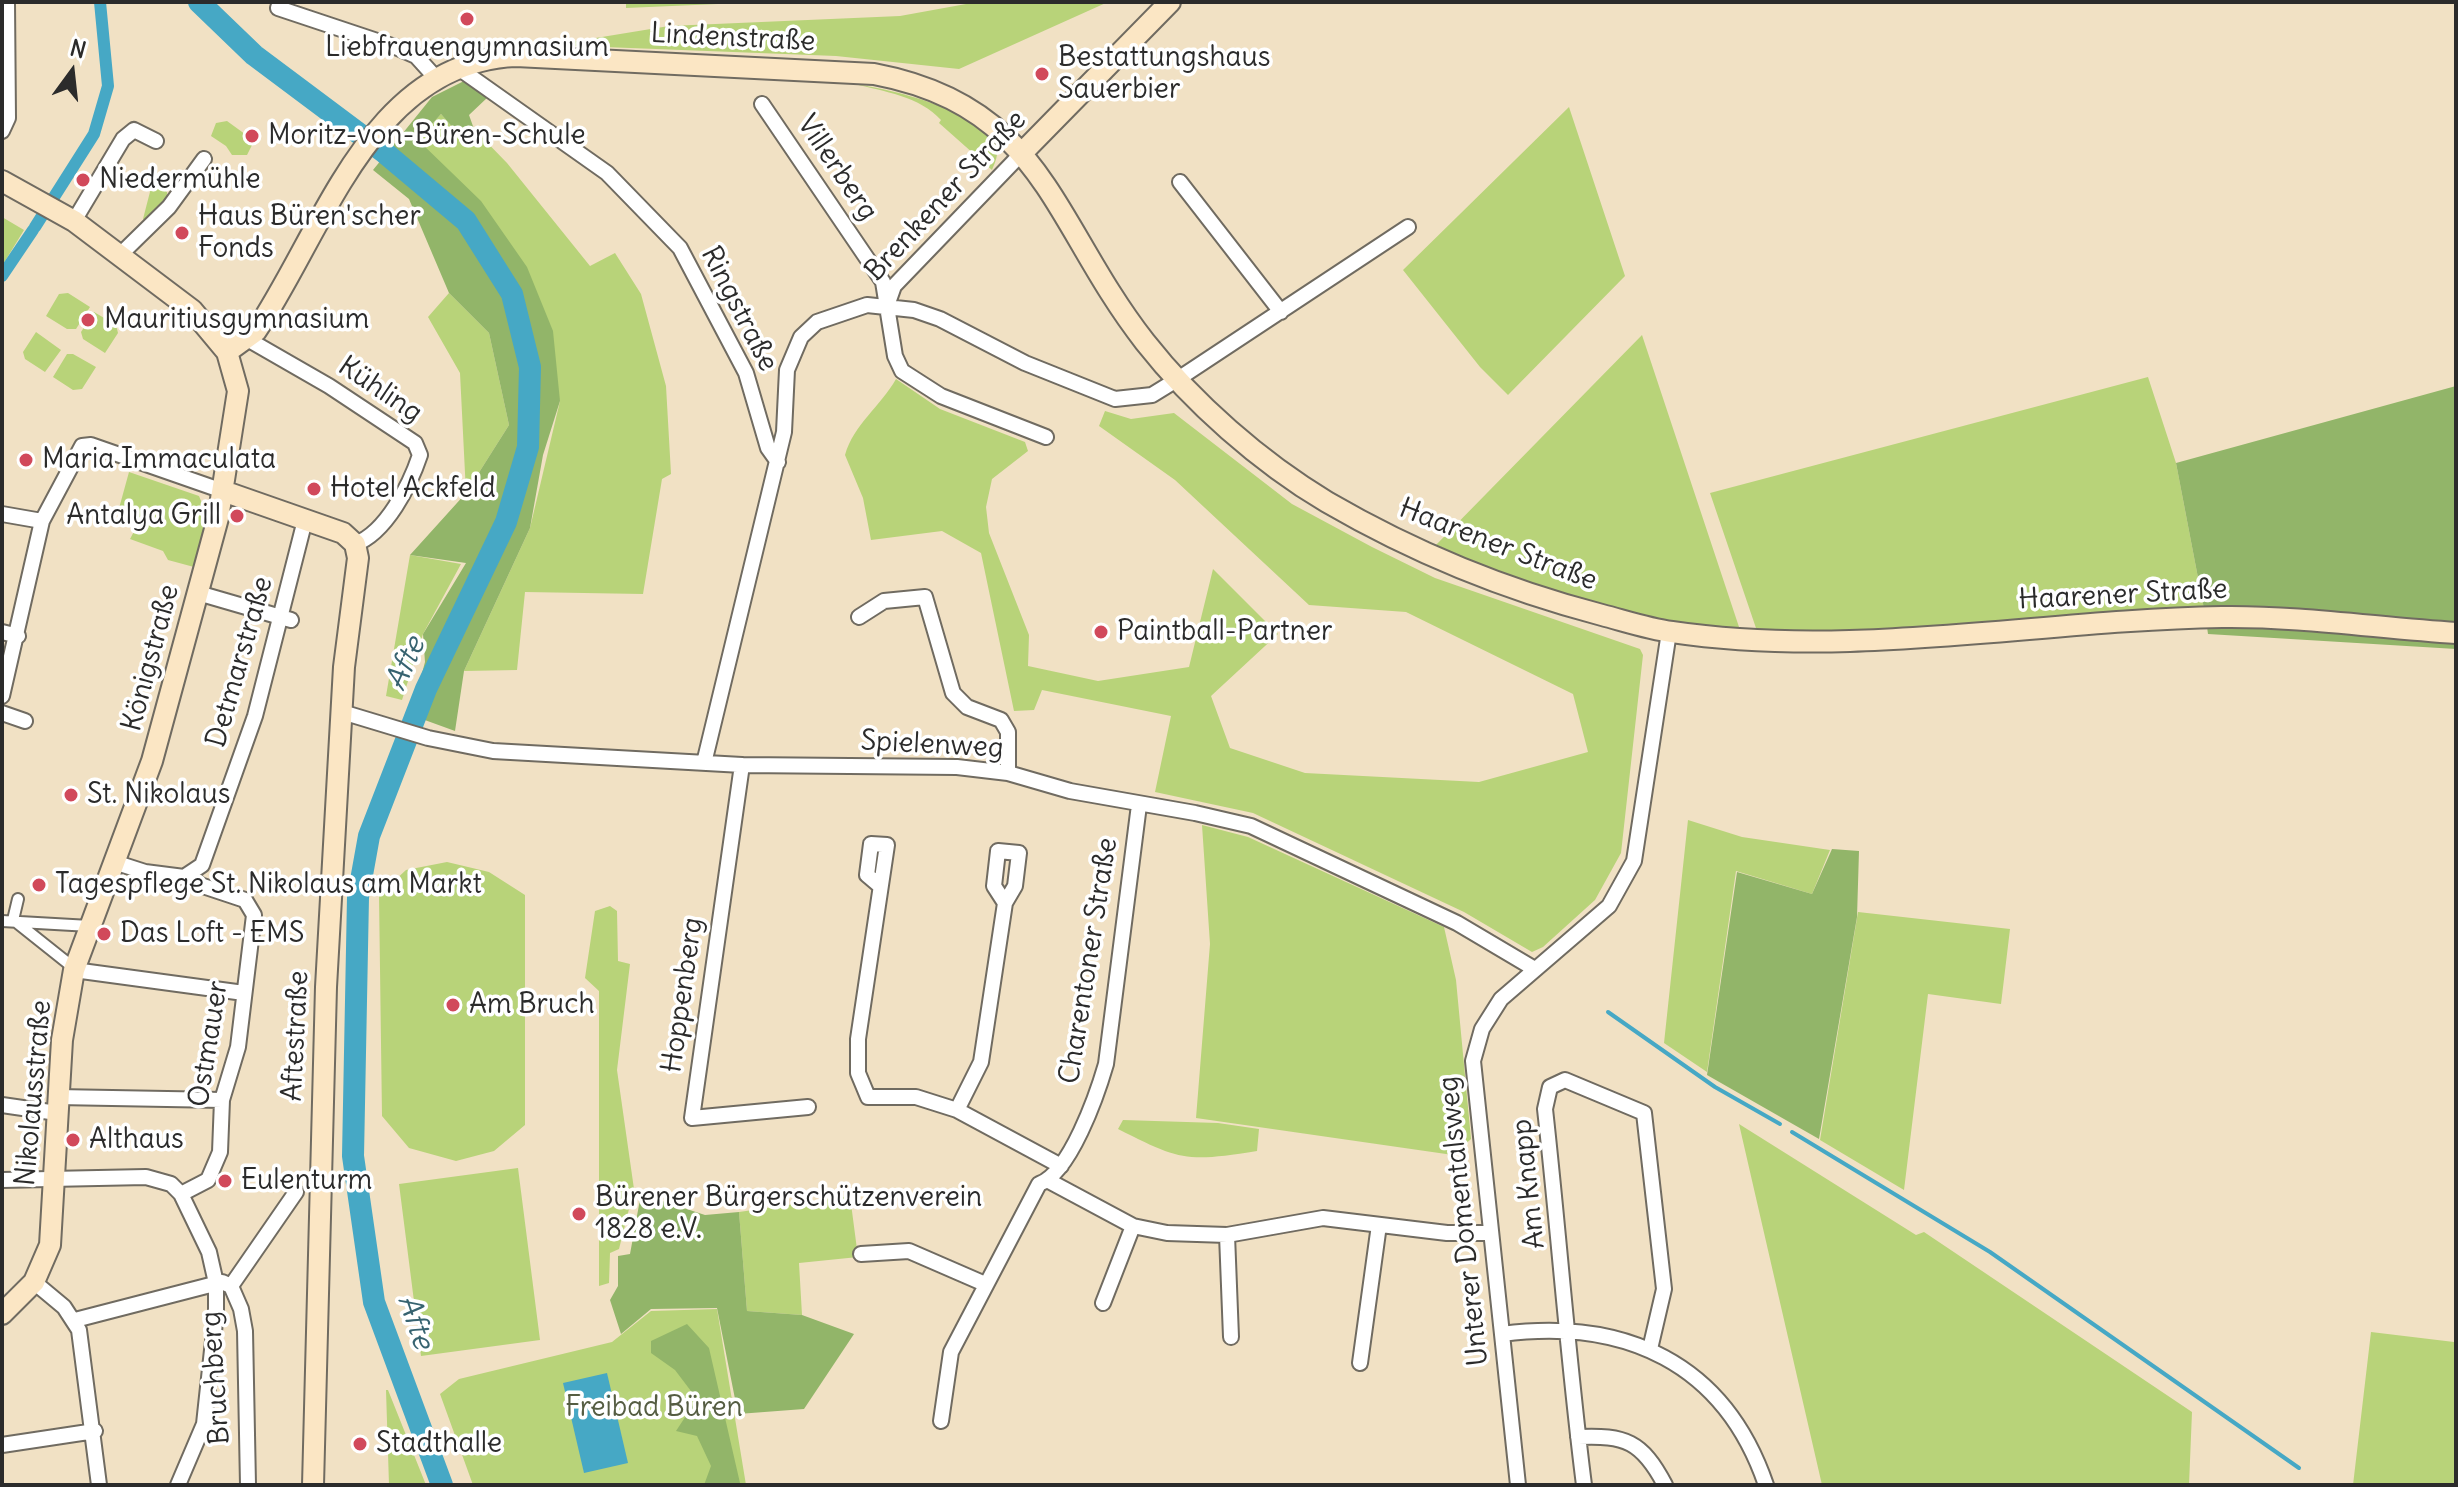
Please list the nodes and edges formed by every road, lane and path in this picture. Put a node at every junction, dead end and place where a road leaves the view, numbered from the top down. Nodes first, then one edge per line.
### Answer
1 (7, 2) edge
2 (280, 2) edge
3 (1170, 2) edge
4 (457, 67) junction
5 (435, 77) junction
6 (762, 104) dead end
7 (2, 131) edge
8 (156, 141) dead end
9 (1023, 152) junction
10 (204, 159) dead end
11 (2, 181) edge
12 (1180, 182) dead end
13 (58, 210) junction
14 (1408, 227) dead end
15 (121, 254) junction
16 (887, 305) junction
17 (1281, 312) junction
18 (249, 340) junction
19 (227, 352) junction
20 (1178, 379) junction
21 (1046, 437) dead end
22 (778, 462) junction
23 (223, 491) junction
24 (2, 514) edge
25 (305, 520) junction
26 (42, 521) junction
27 (355, 544) junction
28 (198, 593) junction
29 (859, 617) dead end
30 (286, 618) junction
31 (2, 632) edge
32 (1669, 632) junction
33 (2456, 633) edge
34 (18, 636) junction
35 (2, 696) edge
36 (342, 712) junction
37 (2, 713) edge
38 (25, 721) dead end
39 (704, 763) junction
40 (742, 765) junction
41 (1008, 773) junction
42 (1139, 805) junction
43 (117, 863) junction
44 (190, 876) junction
45 (880, 886) dead end
46 (18, 899) dead end
47 (1005, 903) dead end
48 (8, 921) edge
49 (90, 926) junction
50 (1533, 968) junction
51 (74, 970) junction
52 (244, 993) junction
53 (222, 1100) junction
54 (2, 1105) edge
55 (57, 1105) junction
56 (808, 1107) dead end
57 (957, 1110) junction
58 (1061, 1166) junction
59 (55, 1178) junction
60 (2, 1180) edge
61 (1049, 1181) junction
62 (296, 1192) dead end
63 (181, 1194) junction
64 (1379, 1225) junction
65 (1133, 1226) junction
66 (1489, 1233) junction
67 (1227, 1235) junction
68 (861, 1254) dead end
69 (34, 1282) junction
70 (223, 1284) junction
71 (985, 1284) junction
72 (1103, 1303) dead end
73 (2, 1314) edge
74 (75, 1320) junction
75 (1567, 1329) junction
76 (1502, 1334) junction
77 (1231, 1337) dead end
78 (1650, 1349) junction
79 (1360, 1363) dead end
80 (941, 1421) dead end
81 (95, 1431) junction
82 (1578, 1437) junction
83 (2, 1445) edge
84 (99, 1485) edge
85 (178, 1485) edge
86 (248, 1485) edge
87 (313, 1485) edge
88 (1518, 1485) edge
89 (1584, 1485) edge
90 (1665, 1485) edge
91 (1766, 1485) edge

1 - 7 street
2 - 5 street
3 - 9 main road, Brenkener Straße
4 - 5 main road, Lindenstraße
4 - 9 main road, Lindenstraße
4 - 22 street, Ringstraße
5 - 18 main road, Lindenstraße
6 - 16 street, Villerberg
8 - 13 street
9 - 16 street, Brenkener Straße
9 - 20 main road, Haarener Straße
10 - 15 street
11 - 13 main road
12 - 17 street
13 - 15 main road
14 - 17 street
15 - 19 main road
16 - 20 street
16 - 21 street, Villerberg
16 - 22 street, Brenkener Straße
17 - 20 street
18 - 19 main road
18 - 27 street, Kühling
19 - 23 main road, Königstraße
20 - 32 main road, Haarener Straße
22 - 39 street
23 - 25 main road
23 - 26 street
23 - 28 main road, Königstraße
24 - 26 street
25 - 27 main road
25 - 30 street, Detmarstraße
26 - 34 street
27 - 36 main road, Aftestraße
28 - 30 street
28 - 43 main road, Königstraße
29 - 41 street
30 - 44 street, Detmarstraße
31 - 34 street
32 - 33 main road, Haarener Straße
32 - 50 street, Unterer Domentalsweg
34 - 35 street
36 - 39 street, Spielenweg
36 - 87 main road, Aftestraße
37 - 38 street
39 - 40 street, Spielenweg
40 - 41 street, Spielenweg
40 - 56 street, Hoppenberg
41 - 42 street, Spielenweg
42 - 50 street, Spielenweg
42 - 58 street, Charentoner Straße
43 - 44 street
43 - 49 main road, Königstraße
44 - 52 street, Ostmauer
45 - 57 street
46 - 48 street
47 - 57 street
48 - 49 street
48 - 51 street
49 - 51 main road, Königstraße
50 - 66 street, Unterer Domentalsweg
51 - 52 street
51 - 55 main road, Nikolausstraße
52 - 53 street, Ostmauer
53 - 55 street
53 - 63 street, Ostmauer
54 - 55 street
55 - 59 main road, Nikolausstraße
57 - 58 street
58 - 61 street, Charentoner Straße
59 - 60 street
59 - 63 street
59 - 69 main road, Nikolausstraße
61 - 65 street
61 - 71 street, Charentoner Straße
62 - 70 street
63 - 70 street, Bruchberg
64 - 66 street
64 - 67 street
64 - 79 street
65 - 67 street
65 - 72 street
66 - 76 street, Unterer Domentalsweg
67 - 77 street
68 - 71 street
69 - 73 main road
69 - 74 street
70 - 74 street
70 - 85 street
70 - 86 street, Bruchberg
71 - 80 street, Charentoner Straße
74 - 81 street
75 - 76 street
75 - 78 street
75 - 78 street, Am Knapp
75 - 82 street
76 - 88 street, Unterer Domentalsweg
78 - 91 street
81 - 83 street
81 - 84 street
82 - 89 street
82 - 90 street

